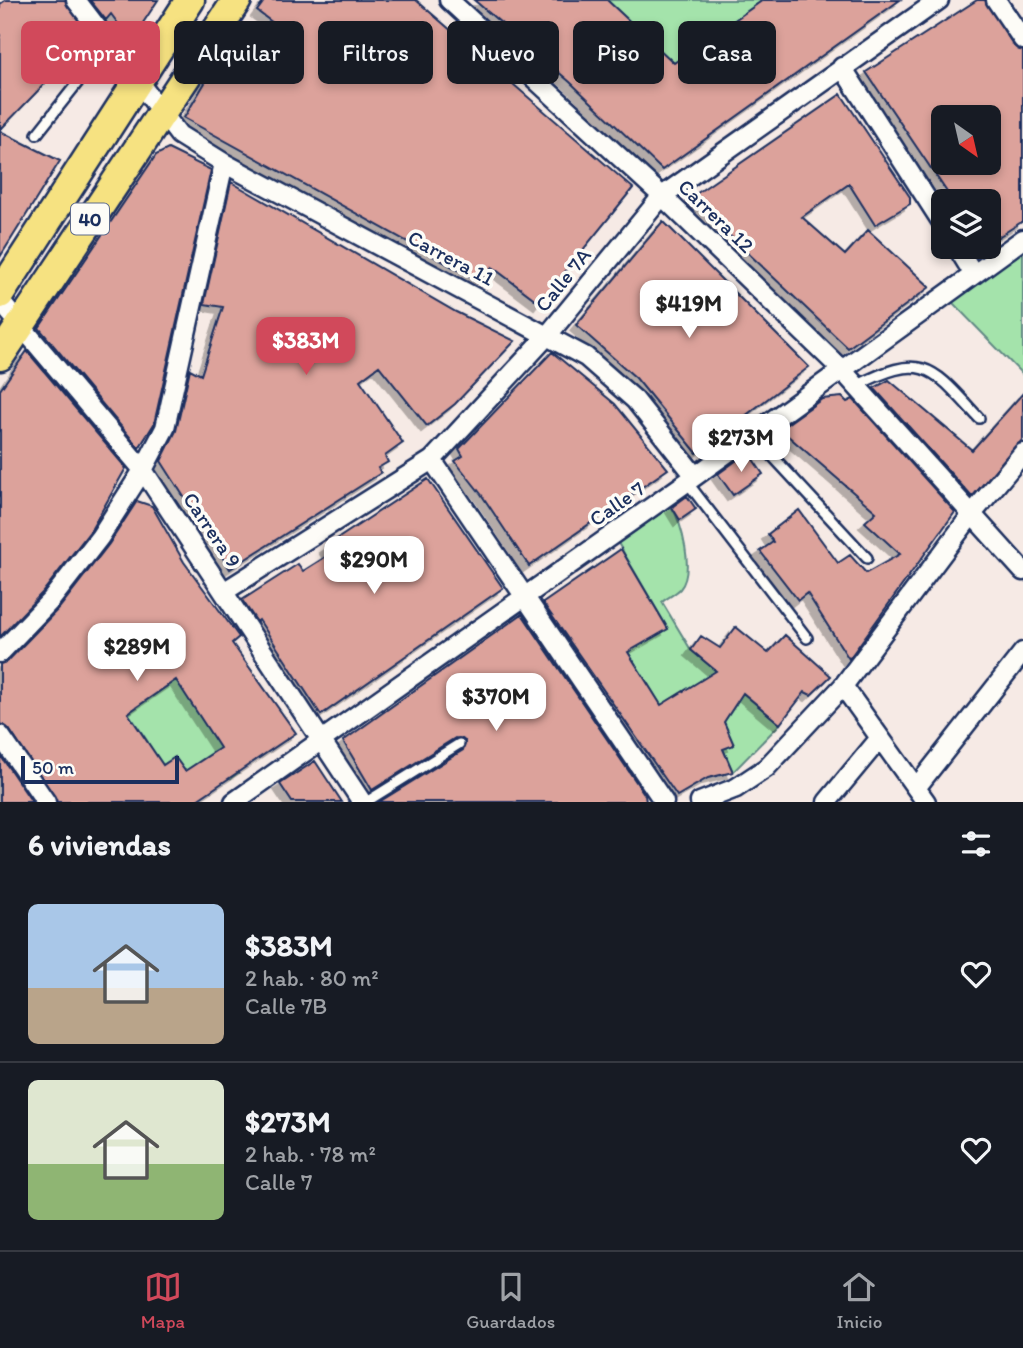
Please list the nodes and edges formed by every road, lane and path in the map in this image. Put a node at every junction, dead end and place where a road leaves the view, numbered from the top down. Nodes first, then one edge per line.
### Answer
1 (76, 0) edge
2 (190, 0) edge
3 (237, 0) edge
4 (449, 0) edge
5 (939, 0) edge
6 (996, 0) edge
7 (92, 21) edge
8 (1023, 40) edge
9 (160, 47) edge
10 (842, 67) junction
11 (76, 84) edge
12 (137, 84) edge
13 (139, 84) edge
14 (160, 112) junction
15 (37, 134) dead end
16 (224, 163) junction
17 (662, 196) junction
18 (931, 205) edge
19 (1023, 239) edge
20 (964, 259) edge
21 (973, 273) junction
22 (0, 294) edge
23 (0, 301) edge
24 (20, 325) junction
25 (547, 335) junction
26 (0, 356) edge
27 (841, 369) junction
28 (856, 386) junction
29 (979, 418) dead end
30 (752, 434) junction
31 (1023, 453) edge
32 (432, 460) junction
33 (143, 470) junction
34 (691, 479) junction
35 (972, 514) junction
36 (867, 558) dead end
37 (1023, 571) edge
38 (225, 591) junction
39 (525, 597) junction
40 (807, 638) dead end
41 (1023, 652) edge
42 (0, 653) edge
43 (843, 686) junction
44 (0, 735) edge
45 (880, 738) junction
46 (320, 742) junction
47 (459, 744) dead end
48 (921, 795) edge
49 (46, 802) edge
50 (234, 802) edge
51 (364, 802) edge
52 (664, 802) edge
53 (700, 802) edge
54 (827, 802) edge

1 - 7 street, Carrera 11
2 - 9 main road, 40
3 - 14 main road, 40
4 - 17 street, Carrera 12
5 - 10 street, Calle 7A
6 - 8 street
10 - 17 street, Calle 7A
10 - 18 street
11 - 15 lane
12 - 22 main road, 40
13 - 14 street, Carrera 11
14 - 16 street, Carrera 11
14 - 24 main road, 40
16 - 25 street, Carrera 11
16 - 33 street
17 - 25 street, Calle 7A
17 - 27 street, Carrera 12
19 - 21 street, Calle 7
20 - 21 street
21 - 27 street, Calle 7
23 - 24 street, Carrera 9
24 - 26 main road, 40
24 - 33 street, Carrera 9
25 - 32 street, Calle 7A
25 - 34 street, Carrera 11
27 - 28 street, Carrera 12
27 - 30 street, Calle 7
28 - 29 lane
28 - 35 street, Carrera 12
30 - 34 street, Calle 7
30 - 36 lane
31 - 35 street
32 - 38 street, Calle 7A
32 - 39 street
33 - 38 street, Carrera 9
33 - 42 street
34 - 39 street, Calle 7
34 - 40 lane, Carrera 11
35 - 37 street, Carrera 12
35 - 43 street
38 - 46 street, Carrera 9
39 - 46 street, Calle 7
39 - 52 street
41 - 48 street
43 - 45 street
43 - 53 street
44 - 49 street
45 - 48 street
45 - 54 street
46 - 50 street, Calle 7
46 - 51 street, Carrera 9
47 - 51 lane

